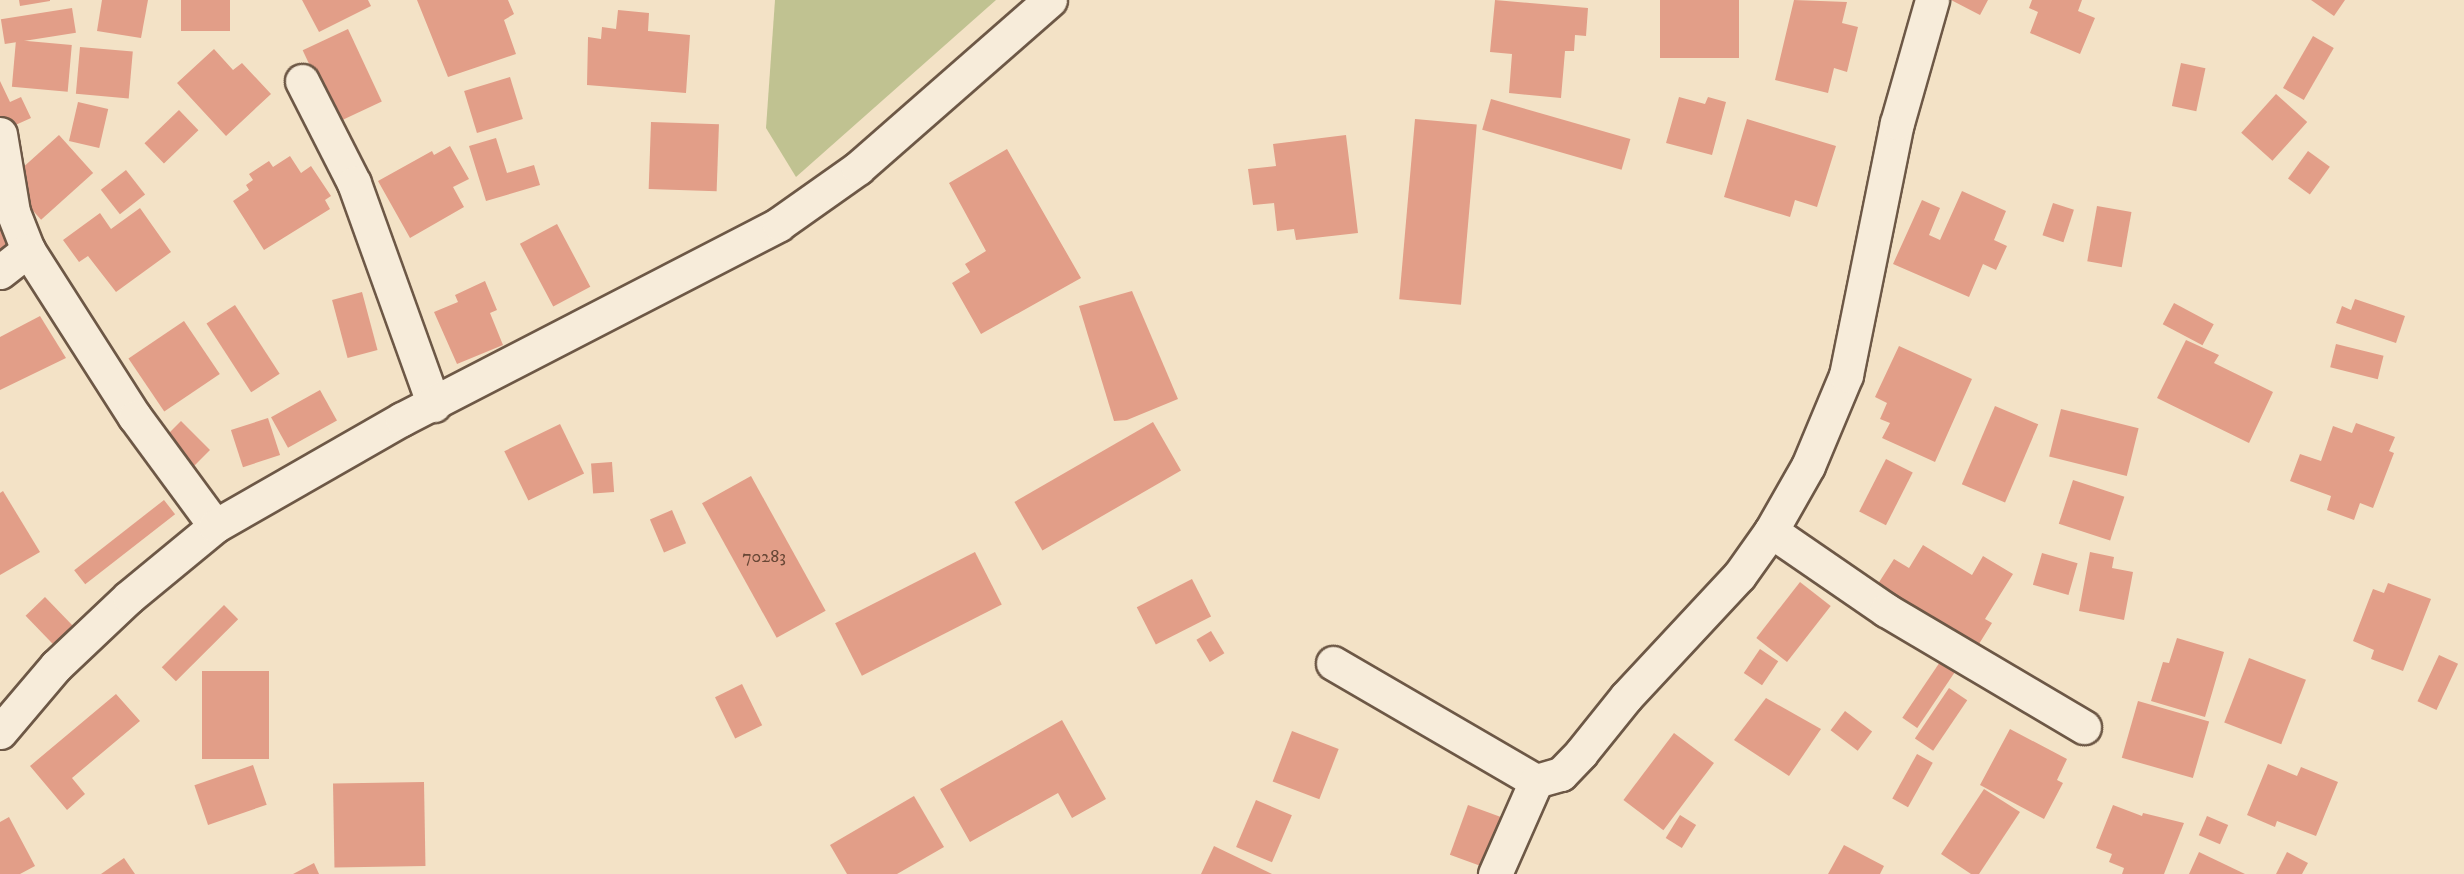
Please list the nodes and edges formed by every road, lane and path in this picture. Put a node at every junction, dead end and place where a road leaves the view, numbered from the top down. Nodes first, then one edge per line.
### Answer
1 (1050, 0) edge
2 (1932, 0) edge
3 (302, 81) dead end
4 (0, 134) edge
5 (28, 250) junction
6 (0, 272) edge
7 (434, 405) junction
8 (215, 526) junction
9 (1771, 531) junction
10 (1333, 663) dead end
11 (2084, 728) dead end
12 (0, 732) edge
13 (1536, 781) junction
14 (1495, 874) edge

1 - 7 street
2 - 9 street
3 - 7 street
4 - 5 street
5 - 6 street
5 - 8 street
7 - 8 street
8 - 12 street
9 - 11 street
9 - 13 street
10 - 13 street
13 - 14 street

